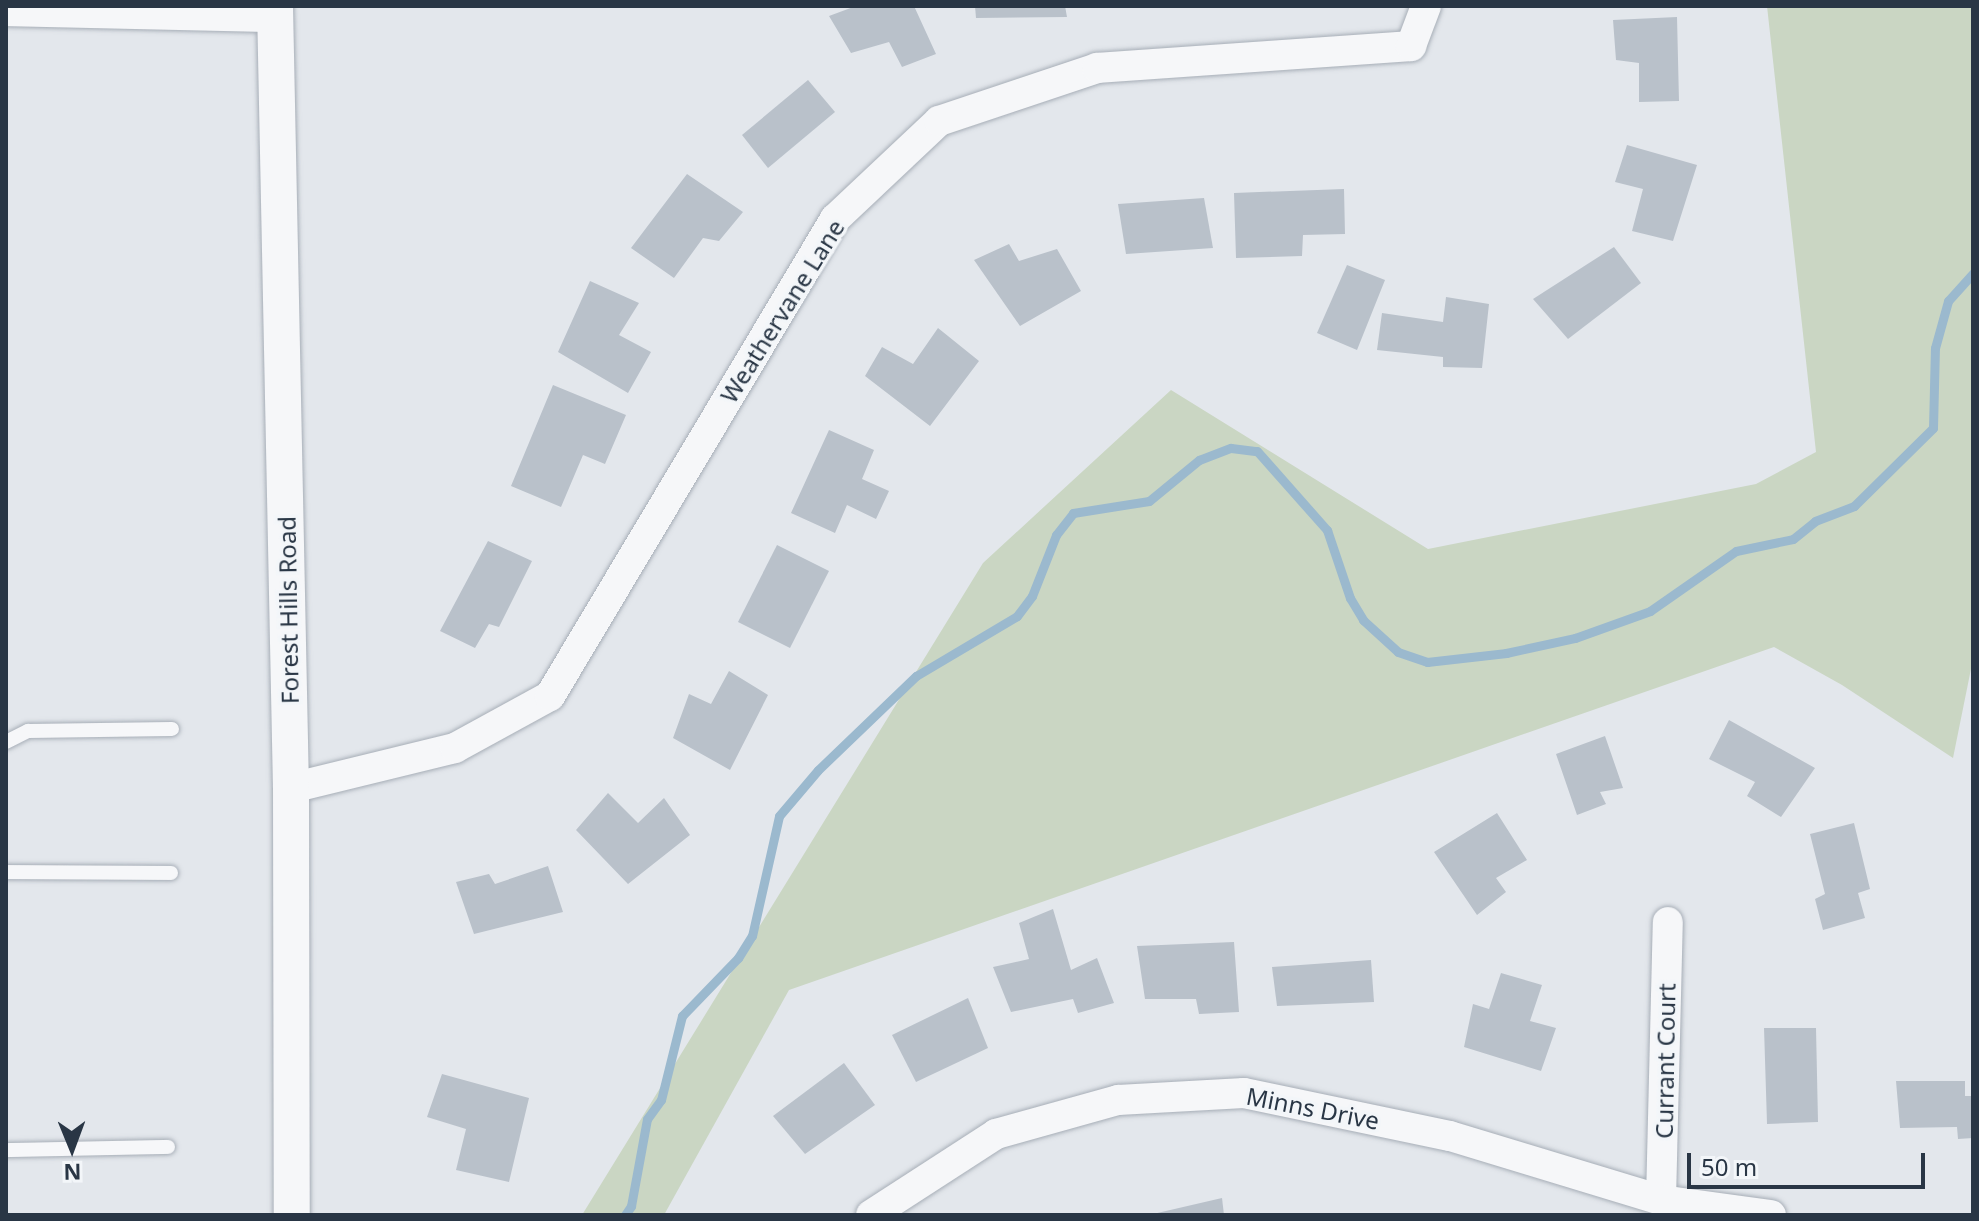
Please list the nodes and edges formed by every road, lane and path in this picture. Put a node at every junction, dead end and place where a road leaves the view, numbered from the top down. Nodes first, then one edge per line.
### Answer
1 (1426, 6) edge
2 (6, 11) edge
3 (275, 11) edge
4 (172, 729) dead end
5 (6, 742) edge
6 (291, 788) junction
7 (6, 872) edge
8 (171, 873) dead end
9 (1668, 922) dead end
10 (168, 1147) dead end
11 (6, 1150) edge
12 (1661, 1200) junction
13 (292, 1215) edge
14 (871, 1215) edge
15 (1771, 1215) edge

1 - 6 street, Weathervane Lane
2 - 3 street
3 - 6 street, Forest Hills Road
4 - 5 lane
6 - 13 street, Forest Hills Road
7 - 8 lane
9 - 12 street, Currant Court
10 - 11 lane
12 - 14 street, Minns Drive
12 - 15 street, Minns Drive

